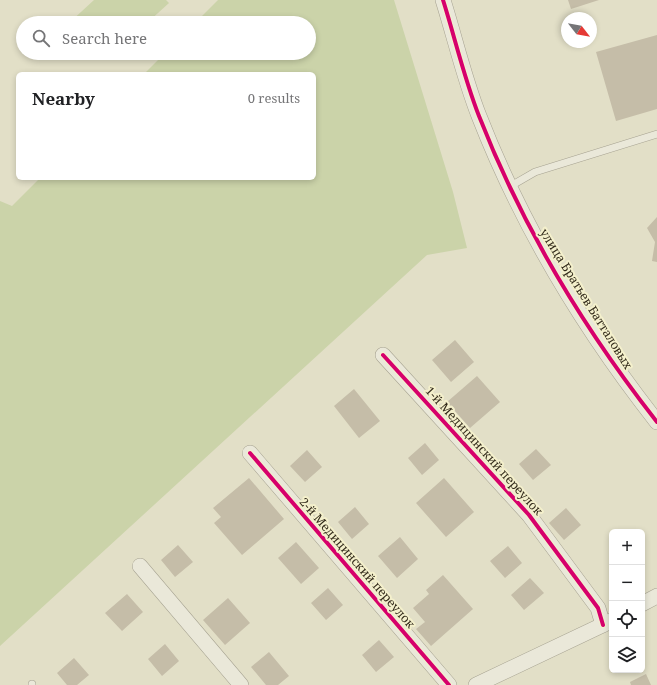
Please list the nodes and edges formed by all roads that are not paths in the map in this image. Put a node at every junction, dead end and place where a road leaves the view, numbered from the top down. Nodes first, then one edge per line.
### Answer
1 (443, 0) edge
2 (657, 134) edge
3 (509, 187) junction
4 (383, 355) dead end
5 (657, 422) edge
6 (250, 453) dead end
7 (140, 566) dead end
8 (657, 596) edge
9 (645, 602) edge
10 (608, 623) edge
11 (241, 685) edge
12 (449, 685) edge
13 (476, 685) edge

1 - 3 street, улица Братьев Батталовых
2 - 3 lane
3 - 5 street, улица Братьев Батталовых
4 - 10 street, 1-й Медицинский переулок
6 - 12 street, 2-й Медицинский переулок
7 - 11 street
8 - 9 street
10 - 13 street

